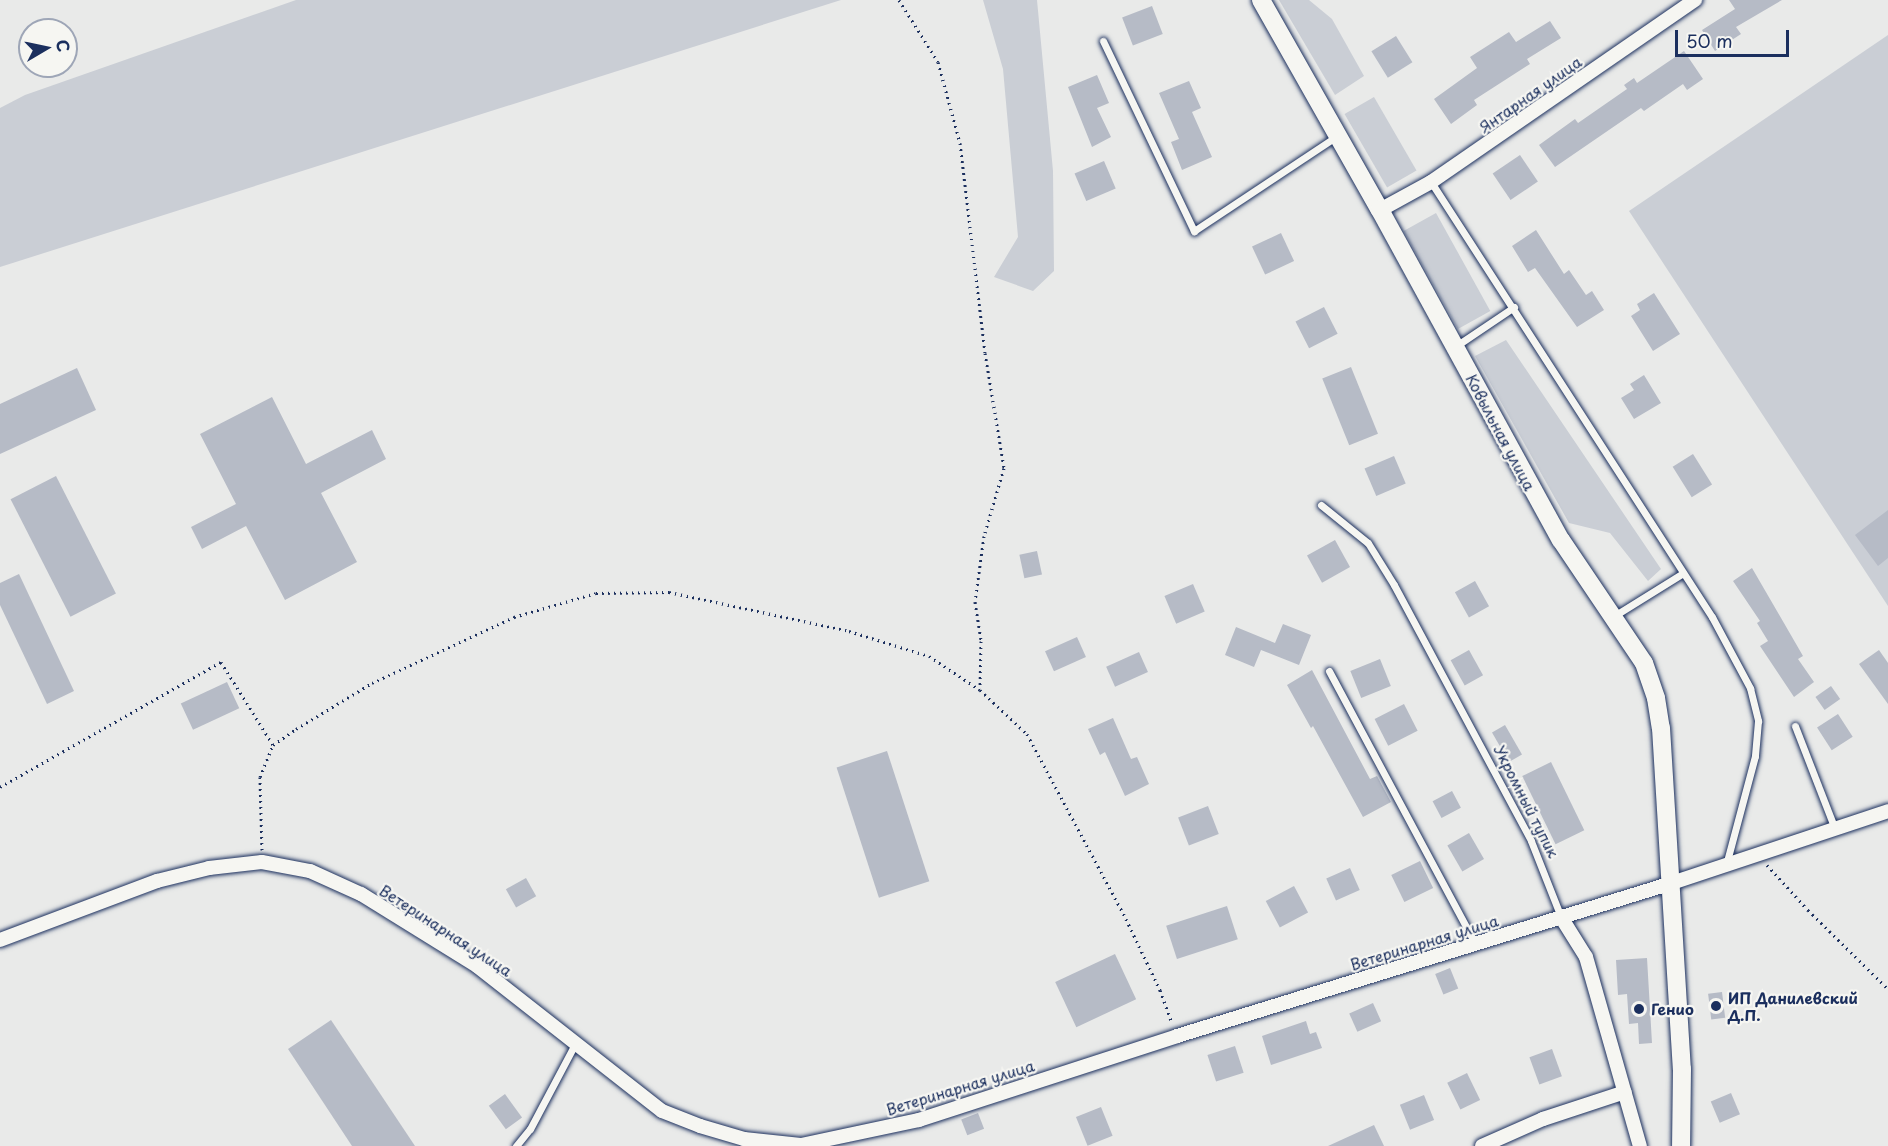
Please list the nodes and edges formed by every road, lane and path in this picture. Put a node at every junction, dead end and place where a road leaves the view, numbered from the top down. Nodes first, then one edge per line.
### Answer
1 (899, 0) edge
2 (1261, 0) edge
3 (1695, 0) edge
4 (1103, 41) dead end
5 (1337, 136) junction
6 (1431, 182) junction
7 (1380, 210) junction
8 (1514, 307) junction
9 (1455, 346) junction
10 (1321, 505) dead end
11 (1683, 573) junction
12 (1614, 617) junction
13 (1329, 671) dead end
14 (980, 690) junction
15 (1796, 726) dead end
16 (273, 745) junction
17 (0, 787) edge
18 (1888, 811) edge
19 (1836, 829) junction
20 (1758, 854) junction
21 (262, 862) junction
22 (1726, 865) junction
23 (1672, 883) junction
24 (1561, 916) junction
25 (0, 940) edge
26 (1475, 942) junction
27 (1888, 989) edge
28 (1176, 1036) junction
29 (576, 1042) junction
30 (1625, 1092) junction
31 (745, 1143) edge
32 (516, 1146) edge
33 (1482, 1146) edge
34 (1640, 1146) edge
35 (1681, 1146) edge

1 - 14 path
2 - 5 street, Ковыльная улица
3 - 6 street, Янтарная улица
4 - 5 lane
5 - 7 street, Ковыльная улица
6 - 7 street, Янтарная улица
6 - 8 lane
7 - 9 street, Ковыльная улица
8 - 9 lane
8 - 11 lane
9 - 12 street, Ковыльная улица
10 - 24 lane, Укромный тупик
11 - 12 lane
11 - 22 lane
12 - 23 street, Ковыльная улица
13 - 26 lane
14 - 16 path
14 - 28 path
15 - 19 lane
16 - 17 path
16 - 21 path
18 - 19 street, Ветеринарная улица
19 - 20 street, Ветеринарная улица
20 - 22 street, Ветеринарная улица
20 - 27 path
21 - 25 street, Ветеринарная улица
21 - 29 street, Ветеринарная улица
22 - 23 street, Ветеринарная улица
23 - 24 street, Ветеринарная улица
23 - 35 street, Ковыльная улица
24 - 26 street, Ветеринарная улица
24 - 30 street, Укромный тупик
26 - 28 street, Ветеринарная улица
28 - 31 street, Ветеринарная улица
29 - 31 street, Ветеринарная улица
29 - 32 lane
30 - 33 street
30 - 34 street, Укромный тупик

